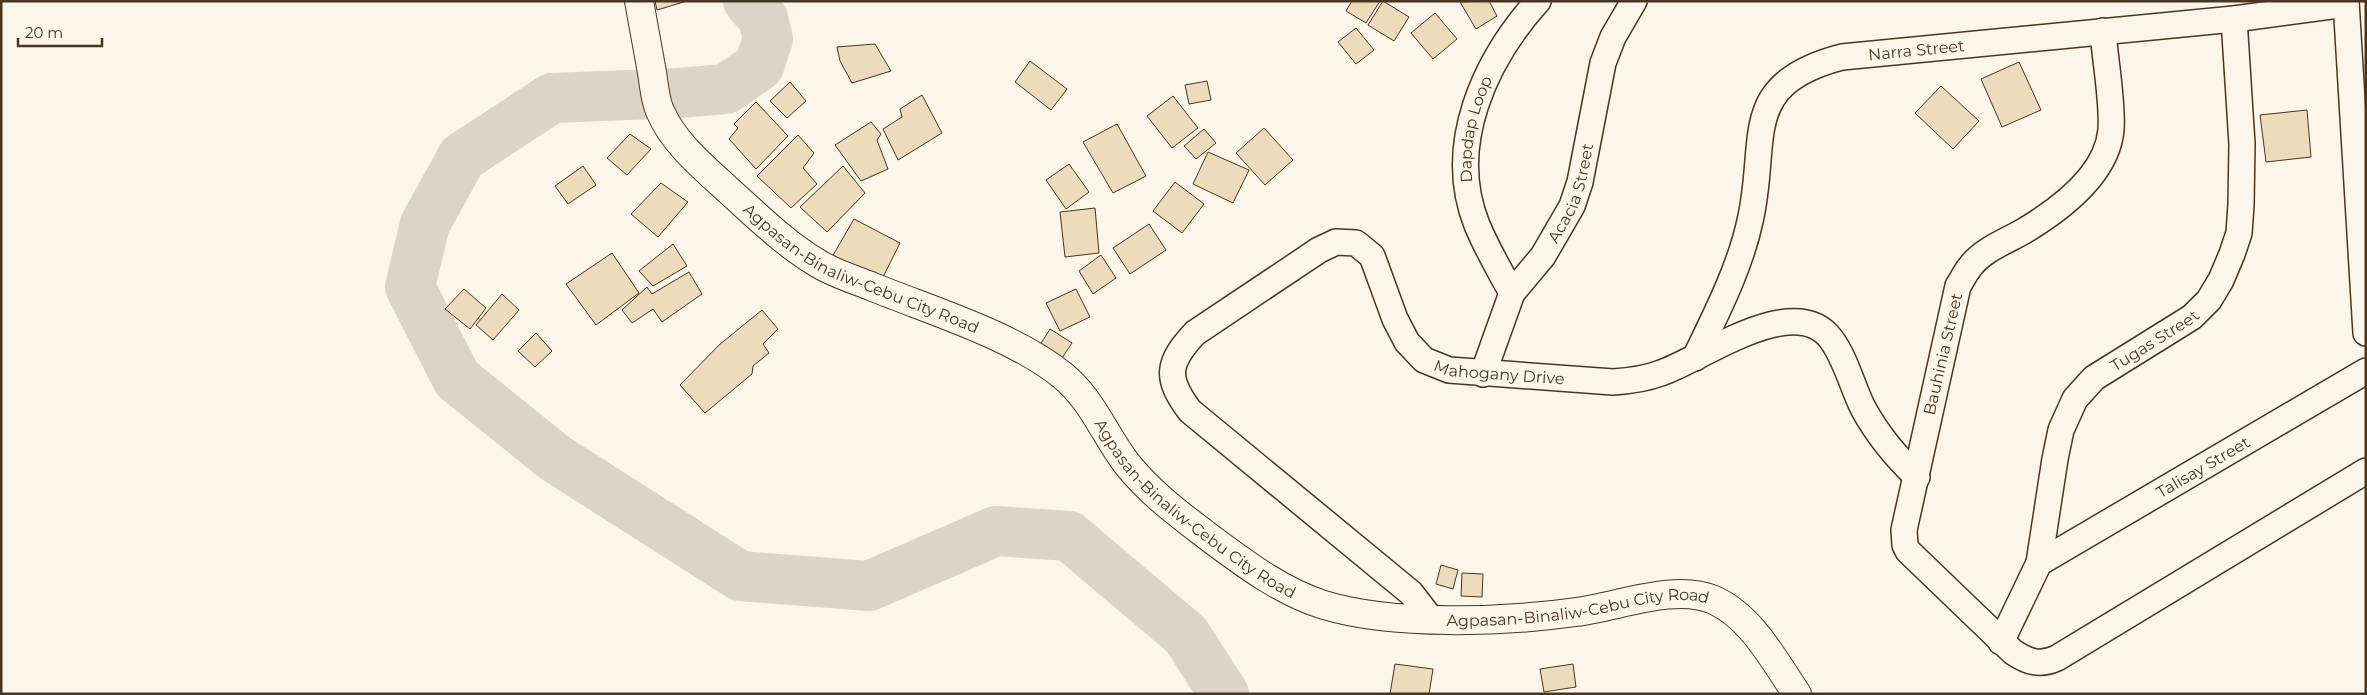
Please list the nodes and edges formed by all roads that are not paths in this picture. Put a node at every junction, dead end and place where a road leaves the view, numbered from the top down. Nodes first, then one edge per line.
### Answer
1 (638, 1) edge
2 (1538, 1) edge
3 (1634, 1) edge
4 (2346, 2) edge
5 (2234, 19) junction
6 (2102, 31) junction
7 (1512, 294) junction
8 (2366, 333) edge
9 (1696, 358) junction
10 (2366, 371) edge
11 (1483, 374) junction
12 (2366, 471) edge
13 (1917, 477) junction
14 (2040, 563) junction
15 (1430, 619) junction
16 (2001, 642) junction
17 (1797, 694) edge

1 - 15 main road, Agpasan-Binaliw-Cebu City Road
2 - 7 street, Dapdap Loop
3 - 7 street, Acacia Street
4 - 5 street, Narra Street
4 - 8 street
5 - 6 street, Narra Street
5 - 14 street, Tugas Street
6 - 9 street, Narra Street
6 - 13 street, Bauhinia Street
7 - 11 street, Acacia Street
9 - 11 street, Mahogany Drive
9 - 13 street, Mahogany Drive
10 - 14 street, Talisay Street
11 - 15 street, Mahogany Drive
12 - 16 street, Bauhinia Street
13 - 16 street, Bauhinia Street
14 - 16 street, Tugas Street
15 - 17 main road, Agpasan-Binaliw-Cebu City Road

